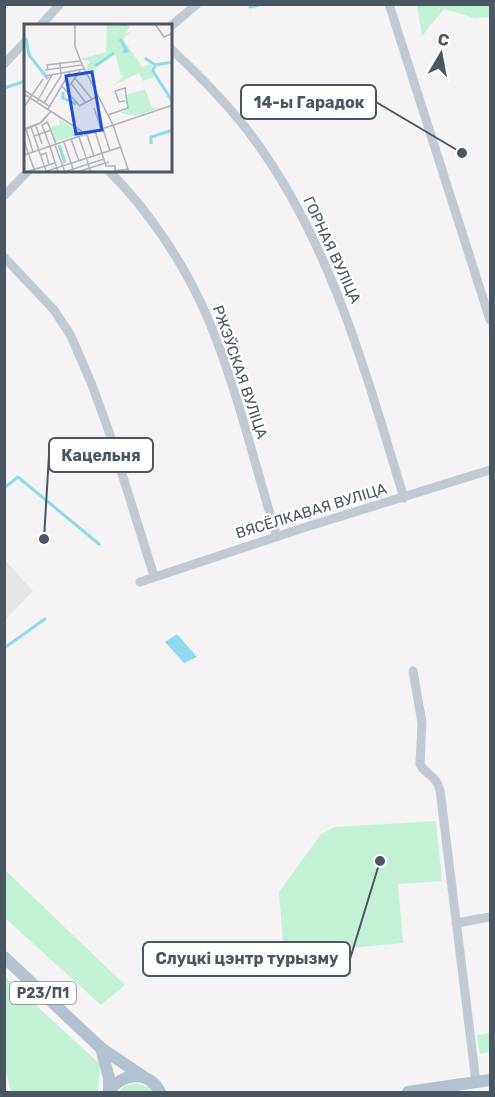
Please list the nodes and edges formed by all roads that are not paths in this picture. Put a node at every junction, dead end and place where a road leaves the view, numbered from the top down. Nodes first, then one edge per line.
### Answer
1 (60, 4) edge
2 (197, 4) edge
3 (389, 4) edge
4 (42, 24) edge
5 (172, 25) edge
6 (24, 44) edge
7 (172, 50) edge
8 (4, 64) edge
9 (27, 172) edge
10 (110, 172) edge
11 (4, 196) edge
12 (4, 257) edge
13 (490, 320) edge
14 (490, 470) edge
15 (404, 498) junction
16 (277, 537) junction
17 (153, 576) junction
18 (140, 582) dead end
19 (413, 671) dead end
20 (490, 917) edge
21 (456, 923) junction
22 (4, 957) edge
23 (100, 1048) junction
24 (144, 1077) junction
25 (490, 1080) edge
26 (476, 1082) junction
27 (161, 1091) edge
28 (109, 1092) edge
29 (408, 1092) edge

1 - 4 street
2 - 5 street
3 - 13 street
6 - 8 street
7 - 15 street, ГОРНАЯ ВУЛІЦА
9 - 11 street
10 - 16 street, РЖЭЎСКАЯ ВУЛІЦА
12 - 17 street
14 - 15 street, ВЯСЁЛКАВАЯ ВУЛІЦА
15 - 16 street, ВЯСЁЛКАВАЯ ВУЛІЦА
16 - 17 street, ВЯСЁЛКАВАЯ ВУЛІЦА
17 - 18 street, ВЯСЁЛКАВАЯ ВУЛІЦА
19 - 21 street
20 - 21 street
21 - 26 street
22 - 23 main road, Р23/П1
23 - 24 main road, Р23/П1
23 - 28 main road, Р23/П1
24 - 27 main road
24 - 28 main road
25 - 26 main road
26 - 29 main road

